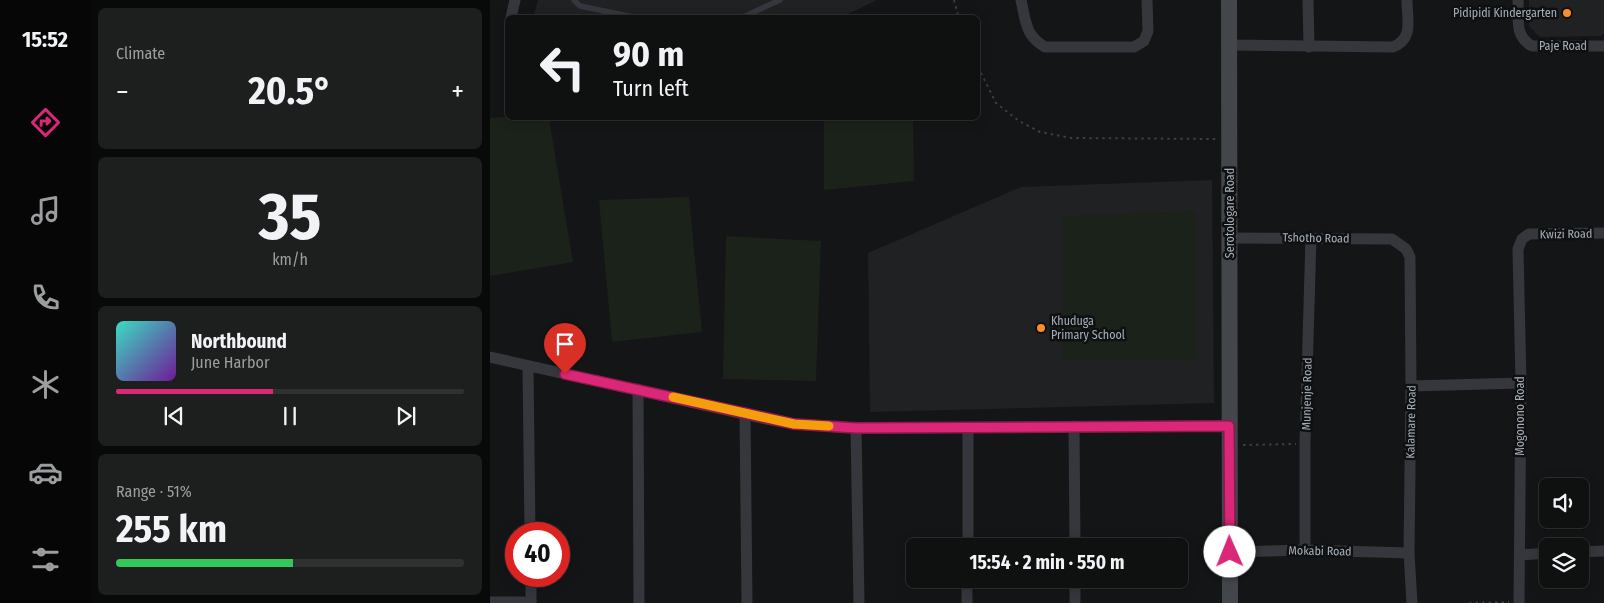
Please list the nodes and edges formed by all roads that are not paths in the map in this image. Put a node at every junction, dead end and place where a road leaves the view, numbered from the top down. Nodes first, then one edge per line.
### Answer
1 (515, 0) edge
2 (574, 0) edge
3 (780, 0) edge
4 (1021, 0) edge
5 (1147, 0) edge
6 (1229, 0) edge
7 (1308, 0) edge
8 (1407, 0) edge
9 (1518, 0) edge
10 (512, 15) edge
11 (624, 15) edge
12 (748, 15) edge
13 (1228, 45) junction
14 (1604, 46) edge
15 (1309, 47) junction
16 (1604, 233) edge
17 (1529, 234) joint
18 (1230, 238) junction
19 (1311, 238) junction
20 (1400, 244) joint
21 (490, 357) edge
22 (528, 366) junction
23 (1521, 383) junction
24 (1411, 386) junction
25 (638, 390) junction
26 (745, 413) junction
27 (1074, 426) junction
28 (1229, 426) junction
29 (968, 427) junction
30 (856, 428) junction
31 (530, 522) edge
32 (968, 538) edge
33 (1075, 538) edge
34 (1305, 550) junction
35 (1604, 551) edge
36 (1230, 552) junction
37 (1589, 552) edge
38 (1409, 553) junction
39 (1539, 553) edge
40 (1520, 554) junction
41 (531, 587) edge
42 (968, 588) edge
43 (1075, 588) edge
44 (490, 602) edge
45 (531, 602) edge
46 (1518, 602) edge
47 (639, 603) edge
48 (748, 603) edge
49 (859, 603) edge
50 (968, 603) edge
51 (1075, 603) edge
52 (1230, 603) edge
53 (1412, 603) edge

1 - 10 street
2 - 11 lane
3 - 12 lane
4 - 5 street
6 - 13 street, Serotologare Road
7 - 15 street
8 - 15 street
9 - 14 street, Paje Road
13 - 15 street
13 - 18 street, Serotologare Road
16 - 17 street, Kwizi Road
17 - 23 street, Mogonono Road
18 - 19 street, Tshotho Road
18 - 28 street, Serotologare Road
19 - 20 street, Tshotho Road
19 - 34 street, Munjenje Road
20 - 24 street, Kalamare Road
21 - 22 street
22 - 25 street
22 - 31 street
23 - 24 street
23 - 40 street, Mogonono Road
24 - 38 street, Kalamare Road
25 - 26 street
25 - 47 street
26 - 30 street
26 - 48 street
27 - 28 street
27 - 29 street
27 - 33 street
28 - 36 street, Serotologare Road
29 - 30 street
29 - 32 street
30 - 49 street
34 - 36 street, Mokabi Road
34 - 38 street, Mokabi Road
35 - 37 street
36 - 52 street, Serotologare Road
38 - 53 street, Kalamare Road
39 - 40 street
40 - 46 street, Mogonono Road
41 - 45 street
42 - 50 street
43 - 51 street
44 - 45 street

